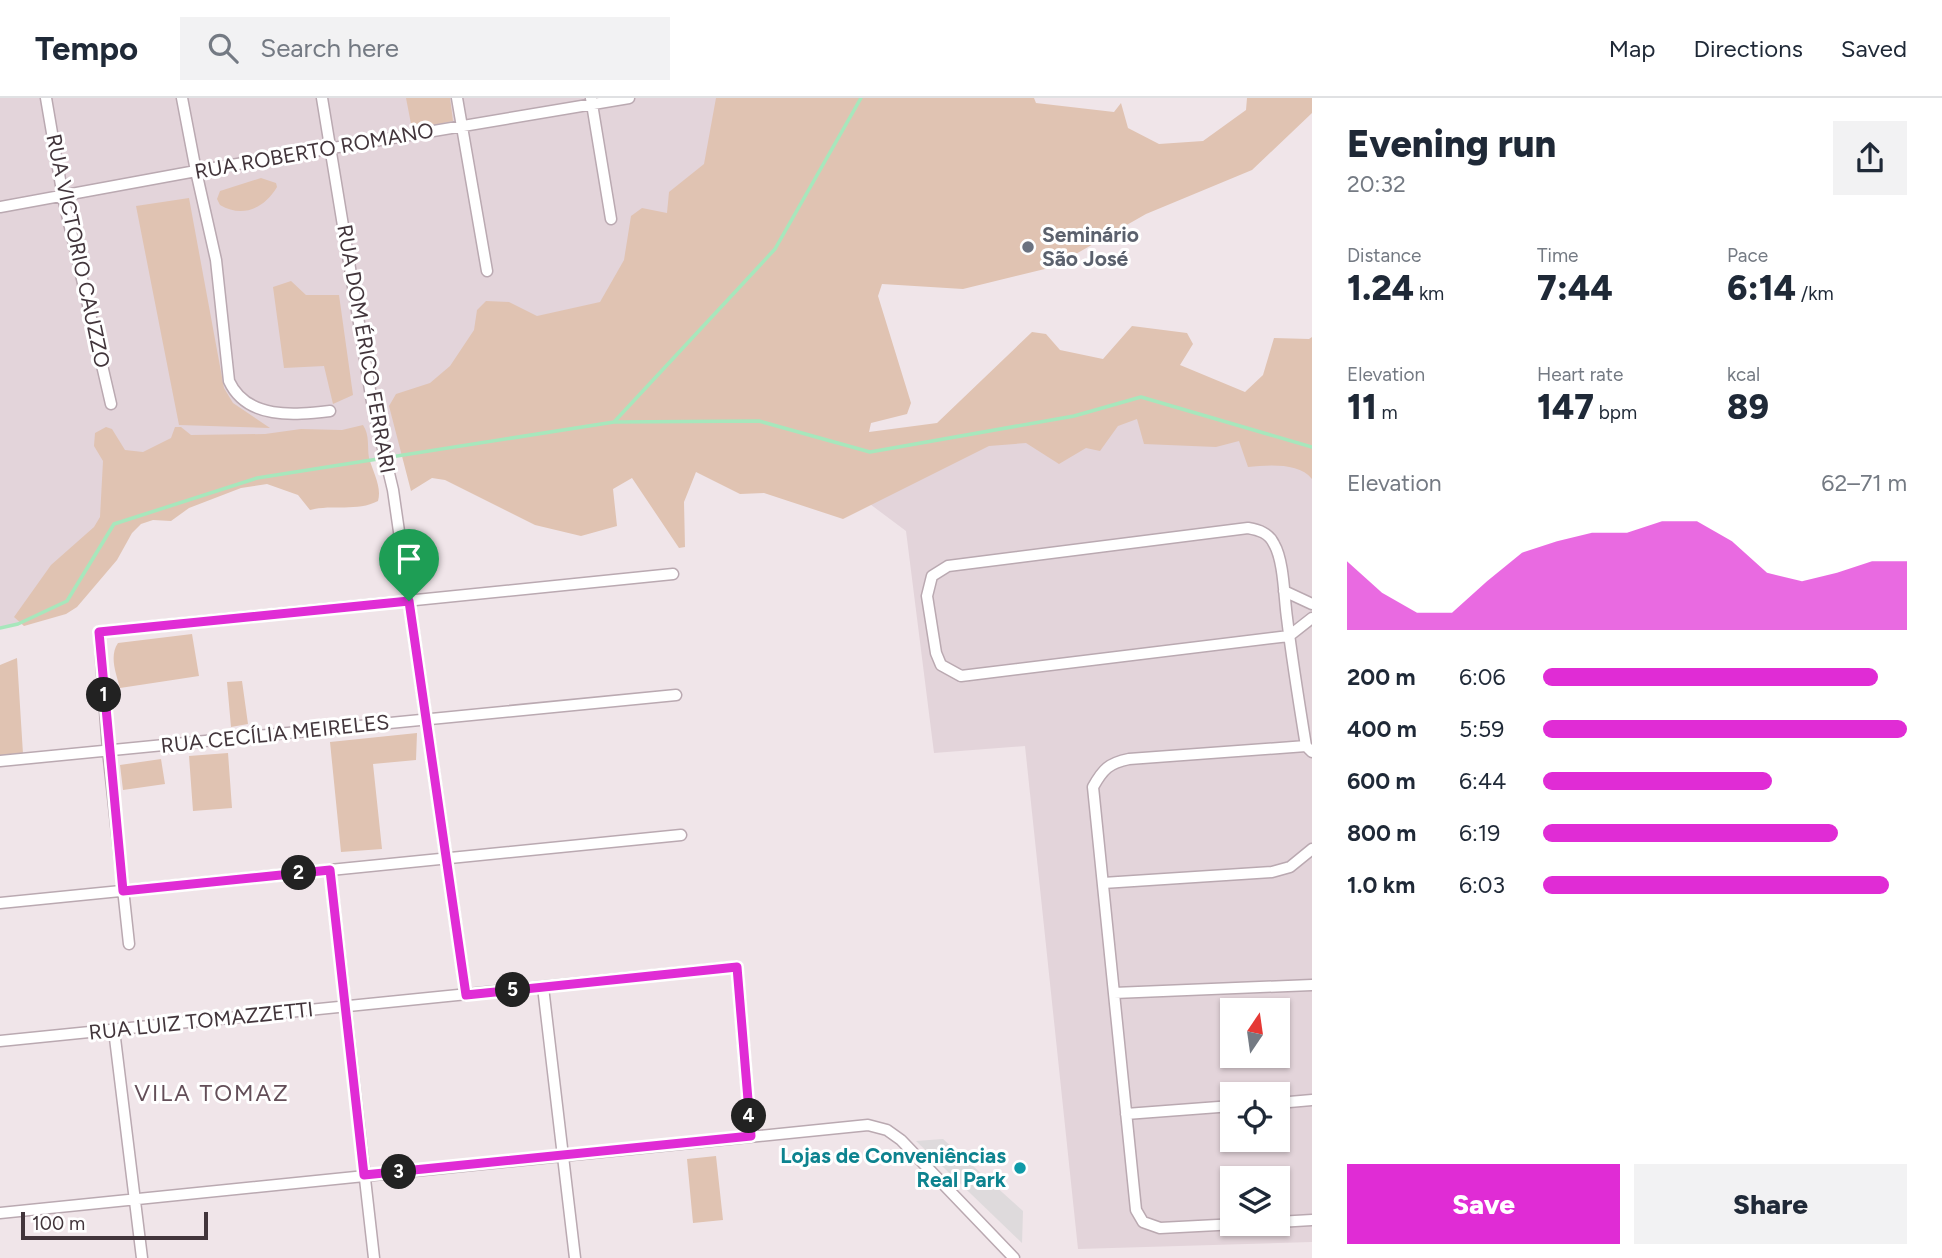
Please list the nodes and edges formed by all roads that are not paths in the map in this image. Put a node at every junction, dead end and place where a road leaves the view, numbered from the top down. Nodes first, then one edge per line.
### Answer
1 (46, 98) edge
2 (182, 98) edge
3 (322, 98) edge
4 (457, 98) edge
5 (629, 98) edge
6 (591, 101) edge
7 (462, 126) junction
8 (331, 148) junction
9 (196, 171) junction
10 (63, 197) junction
11 (0, 207) edge
12 (611, 219) dead end
13 (487, 271) dead end
14 (111, 404) dead end
15 (330, 411) dead end
16 (673, 574) dead end
17 (1284, 591) junction
18 (409, 601) junction
19 (1312, 604) edge
20 (1312, 618) edge
21 (1289, 636) junction
22 (676, 695) dead end
23 (426, 719) junction
24 (1309, 749) edge
25 (108, 750) junction
26 (0, 761) edge
27 (681, 835) dead end
28 (1312, 849) edge
29 (446, 858) junction
30 (330, 870) junction
31 (1103, 883) junction
32 (123, 891) junction
33 (0, 903) edge
34 (129, 944) dead end
35 (1312, 985) edge
36 (543, 987) junction
37 (1114, 993) junction
38 (466, 995) junction
39 (345, 1007) junction
40 (114, 1030) junction
41 (0, 1041) edge
42 (1312, 1100) edge
43 (1290, 1101) edge
44 (1220, 1107) edge
45 (1126, 1114) junction
46 (751, 1136) junction
47 (561, 1155) junction
48 (364, 1175) junction
49 (134, 1199) junction
50 (0, 1213) edge
51 (1312, 1220) edge
52 (1290, 1221) edge
53 (1220, 1225) edge
54 (142, 1258) edge
55 (373, 1258) edge
56 (575, 1258) edge
57 (1014, 1258) edge

1 - 10 street, RUA VICTORIO CAUZZO
2 - 9 street
3 - 8 street, RUA DOM ÉRICO FERRARI
4 - 7 street
5 - 6 street, RUA ROBERTO ROMANO
6 - 7 street, RUA ROBERTO ROMANO
6 - 12 street
7 - 8 street, RUA ROBERTO ROMANO
7 - 13 street
8 - 9 street, RUA ROBERTO ROMANO
8 - 18 street, RUA DOM ÉRICO FERRARI
9 - 10 street, RUA ROBERTO ROMANO
9 - 15 street
10 - 11 street, RUA ROBERTO ROMANO
10 - 14 street, RUA VICTORIO CAUZZO
16 - 18 street
17 - 19 street
17 - 21 street
17 - 21 street
18 - 23 street, RUA DOM ÉRICO FERRARI
18 - 25 street
20 - 21 street
21 - 24 street
22 - 23 street, RUA CECÍLIA MEIRELES
23 - 25 street, RUA CECÍLIA MEIRELES
23 - 29 street, RUA DOM ÉRICO FERRARI
24 - 31 street
25 - 26 street, RUA CECÍLIA MEIRELES
25 - 32 street
27 - 29 street
28 - 31 street
29 - 30 street
29 - 38 street, RUA DOM ÉRICO FERRARI
30 - 32 street
30 - 39 street
31 - 37 street
32 - 33 street
32 - 34 street
35 - 37 street
36 - 38 street, RUA LUIZ TOMAZZETTI
36 - 46 street, RUA LUIZ TOMAZZETTI
36 - 47 street
37 - 45 street
38 - 39 street, RUA LUIZ TOMAZZETTI
39 - 40 street, RUA LUIZ TOMAZZETTI
39 - 48 street
40 - 41 street, RUA LUIZ TOMAZZETTI
40 - 49 street
42 - 43 street
44 - 45 street
45 - 53 street
46 - 47 street
46 - 57 street
47 - 48 street
47 - 56 street
48 - 49 street
48 - 55 street
49 - 50 street
49 - 54 street
51 - 52 street

